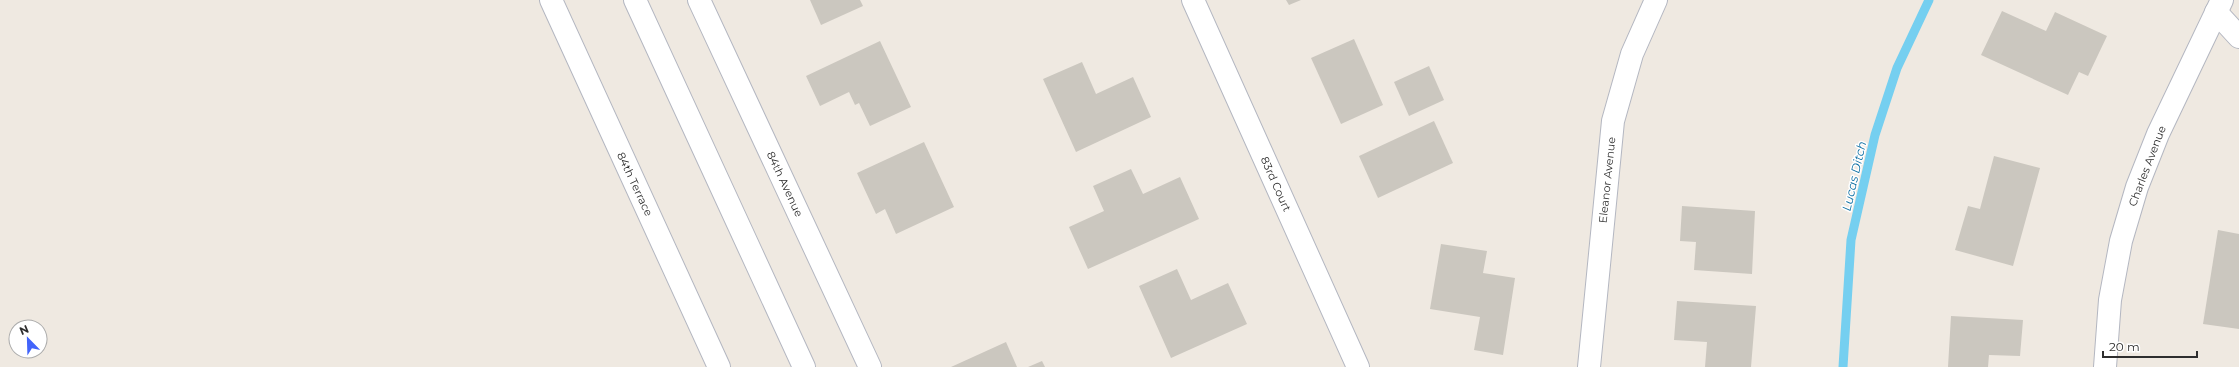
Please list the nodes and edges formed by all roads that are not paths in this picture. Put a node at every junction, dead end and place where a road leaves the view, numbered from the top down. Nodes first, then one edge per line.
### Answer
1 (551, 0) edge
2 (635, 0) edge
3 (699, 0) edge
4 (1193, 0) edge
5 (1656, 0) edge
6 (2219, 6) edge
7 (2239, 37) edge
8 (719, 367) edge
9 (804, 367) edge
10 (870, 367) edge
11 (1358, 367) edge
12 (1589, 367) edge
13 (2105, 367) edge

1 - 8 street, 84th Terrace
2 - 9 street
3 - 10 street, 84th Avenue
4 - 11 street, 83rd Court
5 - 12 street, Eleanor Avenue
6 - 7 street
6 - 13 street, Charles Avenue

